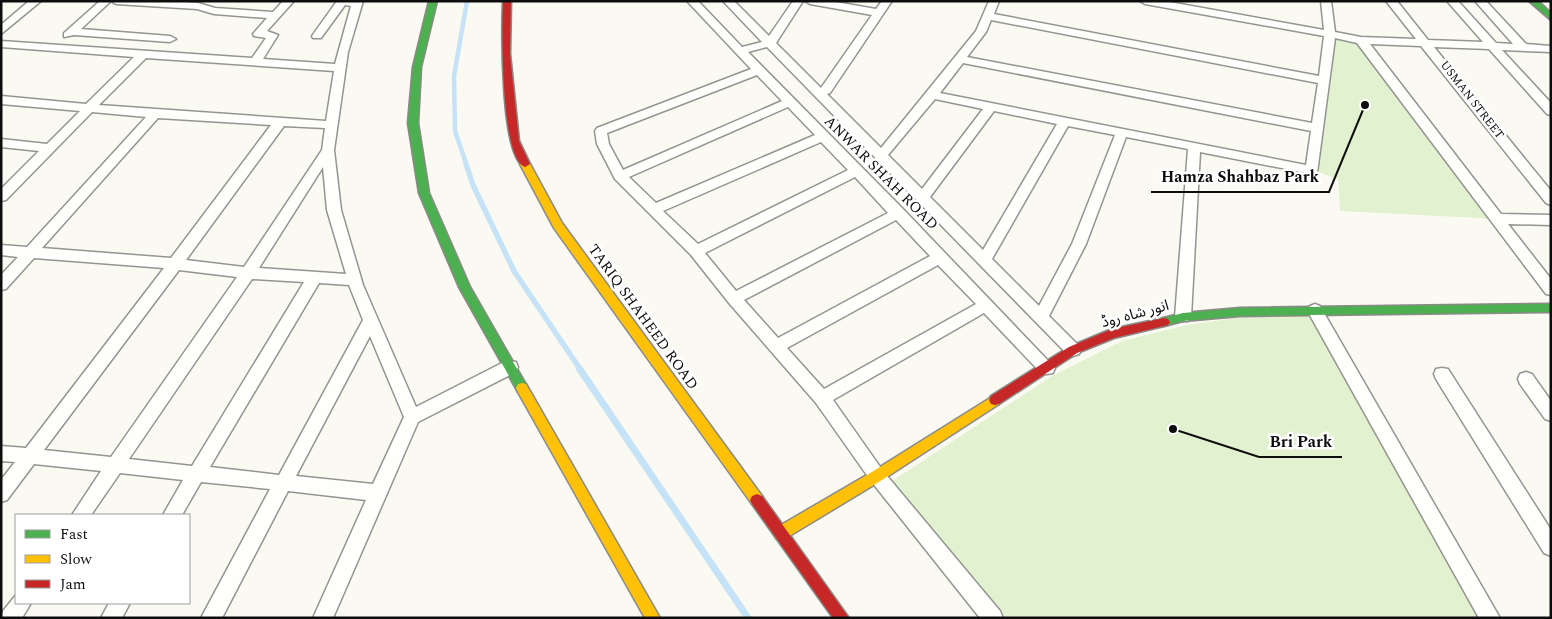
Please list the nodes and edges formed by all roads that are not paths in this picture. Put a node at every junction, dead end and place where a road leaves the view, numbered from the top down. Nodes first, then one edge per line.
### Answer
1 (36, 1) edge
2 (106, 1) edge
3 (116, 1) edge
4 (289, 1) edge
5 (433, 1) edge
6 (508, 1) edge
7 (692, 1) edge
8 (728, 1) edge
9 (798, 1) edge
10 (810, 1) edge
11 (887, 1) edge
12 (994, 1) edge
13 (1145, 1) edge
14 (1326, 1) edge
15 (1391, 1) edge
16 (1452, 1) edge
17 (1480, 1) edge
18 (1534, 1) edge
19 (358, 2) edge
20 (879, 13) junction
21 (276, 15) junction
22 (988, 16) junction
23 (1551, 18) edge
24 (1, 31) edge
25 (71, 32) junction
26 (1330, 34) junction
27 (317, 36) dead end
28 (170, 39) dead end
29 (1361, 40) junction
30 (770, 43) junction
31 (1, 44) edge
32 (1428, 45) junction
33 (1494, 47) junction
34 (54, 48) junction
35 (1523, 48) junction
36 (1551, 49) edge
37 (738, 51) junction
38 (143, 54) junction
39 (959, 59) junction
40 (255, 62) junction
41 (340, 68) junction
42 (757, 72) junction
43 (1324, 81) junction
44 (819, 93) junction
45 (932, 95) junction
46 (1, 100) edge
47 (789, 102) junction
48 (991, 107) junction
49 (90, 108) junction
50 (1551, 111) edge
51 (155, 114) junction
52 (1065, 121) junction
53 (280, 122) junction
54 (332, 125) junction
55 (1318, 128) junction
56 (1122, 132) junction
57 (822, 137) junction
58 (1, 144) edge
59 (1194, 147) junction
60 (51, 148) junction
61 (328, 150) junction
62 (881, 156) junction
63 (857, 171) junction
64 (620, 176) junction
65 (3, 194) edge
66 (922, 199) junction
67 (1551, 200) edge
68 (653, 210) junction
69 (899, 213) junction
70 (1497, 219) junction
71 (1551, 220) edge
72 (1, 250) edge
73 (32, 251) junction
74 (696, 251) junction
75 (941, 257) junction
76 (984, 260) junction
77 (176, 264) junction
78 (248, 273) junction
79 (315, 277) junction
80 (355, 280) junction
81 (1, 285) edge
82 (1551, 290) edge
83 (734, 299) junction
84 (986, 305) junction
85 (1551, 308) edge
86 (1315, 310) junction
87 (1041, 316) junction
88 (1183, 317) junction
89 (371, 319) junction
90 (778, 345) junction
91 (1073, 350) junction
92 (510, 367) junction
93 (1047, 368) junction
94 (1442, 374) dead end
95 (1526, 379) dead end
96 (822, 398) junction
97 (1551, 414) edge
98 (412, 417) junction
99 (1, 453) edge
100 (31, 455) junction
101 (117, 464) junction
102 (197, 473) junction
103 (877, 476) junction
104 (284, 483) junction
105 (379, 493) junction
106 (1, 494) edge
107 (82, 514) edge
108 (173, 514) edge
109 (781, 533) junction
110 (1551, 547) edge
111 (20, 604) edge
112 (119, 604) edge
113 (10, 618) edge
114 (111, 618) edge
115 (212, 618) edge
116 (323, 618) edge
117 (653, 618) edge
118 (842, 618) edge
119 (994, 618) edge
120 (1490, 618) edge

1 - 24 street
2 - 25 street
3 - 21 street
4 - 21 street
5 - 92 main road
6 - 109 main road, TARIQ SHAHEED ROAD
7 - 37 street, ANWAR SHAH ROAD
8 - 30 street, ANWAR SHAH ROAD
9 - 30 street
10 - 20 street
11 - 20 street
12 - 22 street
13 - 26 street
14 - 26 street
15 - 32 street, USMAN STREET
16 - 33 street
17 - 35 street
18 - 23 main road
19 - 27 street
19 - 41 street
20 - 44 street
21 - 40 street
22 - 39 street
22 - 43 street
25 - 28 street
25 - 34 street
26 - 29 street
26 - 43 street
29 - 32 street
29 - 70 street
30 - 37 street
30 - 44 street, ANWAR SHAH ROAD
31 - 34 street
32 - 33 street
32 - 67 street, USMAN STREET
33 - 35 street
33 - 50 street
34 - 38 street
35 - 36 street
37 - 42 street, ANWAR SHAH ROAD
38 - 40 street
38 - 49 street
39 - 45 street
39 - 55 street
40 - 41 street
41 - 54 street
42 - 47 street, ANWAR SHAH ROAD
42 - 64 street
43 - 55 street
44 - 62 street, ANWAR SHAH ROAD
45 - 48 street
45 - 62 street
46 - 49 street
47 - 57 street, ANWAR SHAH ROAD
47 - 64 street
48 - 52 street
48 - 66 street
49 - 51 street
49 - 60 street
51 - 53 street
51 - 73 street
52 - 56 street
52 - 76 street
53 - 54 street
53 - 77 street
54 - 61 street
55 - 59 street
56 - 59 street
56 - 87 street
57 - 63 street, ANWAR SHAH ROAD
57 - 68 street
58 - 60 street
59 - 88 street
60 - 65 street
61 - 78 street
61 - 80 street
62 - 66 street, ANWAR SHAH ROAD
63 - 69 street, ANWAR SHAH ROAD
63 - 74 street
64 - 68 street
66 - 76 street, ANWAR SHAH ROAD
68 - 74 street
69 - 75 street, ANWAR SHAH ROAD
69 - 83 street
70 - 71 street
70 - 82 street
72 - 73 street
73 - 77 street
73 - 81 street
74 - 83 street
75 - 84 street, ANWAR SHAH ROAD
75 - 90 street
76 - 87 street, ANWAR SHAH ROAD
77 - 78 street
77 - 100 street
78 - 79 street
78 - 101 street
79 - 80 street
79 - 102 street
80 - 89 street
83 - 90 street
84 - 93 street, ANWAR SHAH ROAD
84 - 96 street
85 - 86 main road, انور شاہ روڈ
86 - 88 main road, انور شاہ روڈ
86 - 120 street
87 - 91 street, ANWAR SHAH ROAD
88 - 91 main road, انور شاہ روڈ
89 - 98 street
89 - 104 street
90 - 96 street
91 - 93 main road, انور شاہ روڈ
92 - 98 street
92 - 117 main road
93 - 103 main road, انور شاہ روڈ
94 - 110 street
95 - 97 street
96 - 103 street
98 - 105 street
99 - 100 street
100 - 101 street
100 - 106 street
101 - 102 street
101 - 107 street
102 - 104 street
102 - 108 street
103 - 109 main road, انور شاہ روڈ
103 - 119 street
104 - 105 street
104 - 115 street
105 - 116 street
109 - 118 main road, TARIQ SHAHEED ROAD
111 - 113 street
112 - 114 street

